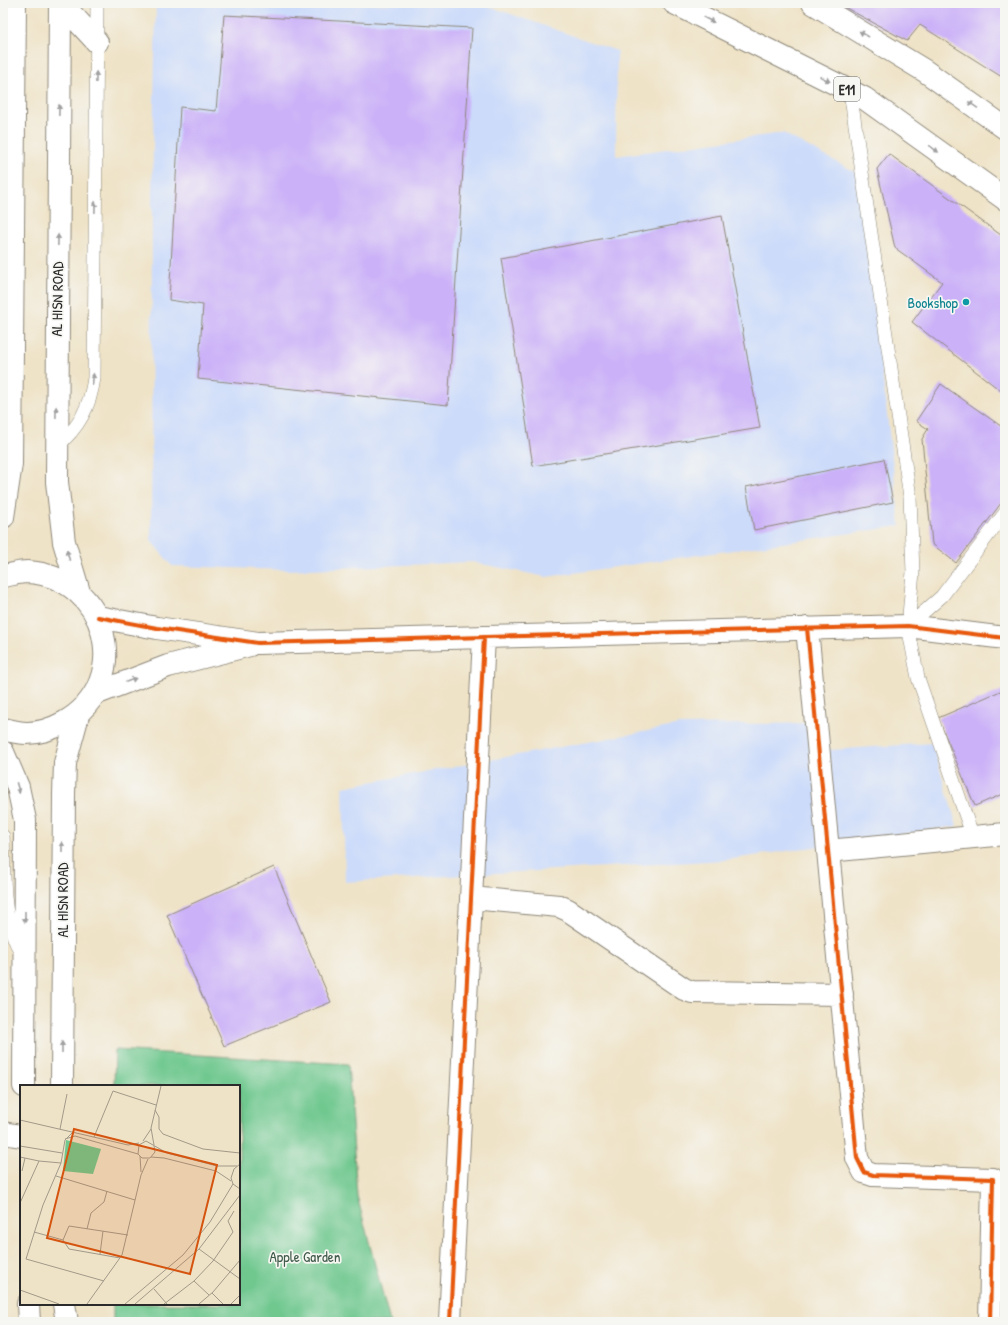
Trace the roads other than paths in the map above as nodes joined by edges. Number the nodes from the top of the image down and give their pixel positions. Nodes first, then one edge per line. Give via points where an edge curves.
1 (15, 3) edge
2 (61, 3) edge
3 (97, 3) edge
4 (674, 3) edge
5 (813, 3) edge
6 (97, 42) junction
7 (850, 91) junction
8 (1005, 128) edge
9 (1005, 200) edge
10 (56, 447) junction
11 (1005, 513) edge
12 (3, 517) edge
13 (3, 576) edge
14 (79, 592) junction
15 (98, 617) junction
16 (908, 626) junction
17 (808, 628) junction
18 (484, 637) junction
19 (1005, 638) edge
20 (258, 643) junction
21 (95, 694) junction
22 (78, 715) junction
23 (3, 729) edge
24 (3, 752) edge
25 (1005, 834) edge
26 (3, 836) edge
27 (973, 837) junction
28 (828, 851) junction
29 (472, 898) junction
30 (25, 960) junction
31 (842, 994) junction
32 (24, 1085) edge
33 (62, 1085) edge
34 (3, 1133) edge
35 (20, 1136) edge
36 (999, 1174) edge
37 (28, 1305) edge
38 (64, 1305) edge
39 (29, 1322) edge
40 (67, 1322) edge
41 (450, 1322) edge
42 (990, 1322) edge

1 - 12 street via 10,464
2 - 6 street
10 -> 2 street, AL HISN ROAD
3 - 6 lane
4 -> 7 street, E11
8 -> 5 street via 925,71
10 -> 6 lane via 68,437 84,414 92,394 94,378
7 -> 9 street, E11 via 864,98
7 - 16 lane via 910,497 913,572
14 -> 10 street, AL HISN ROAD via 64,542
11 - 16 lane via 942,596
13 - 14 street via 26,572 55,577
14 - 15 street
15 - 20 street
15 - 21 street via 106,642 105,669
16 - 17 street
16 - 19 street
16 - 27 lane via 918,678
17 - 18 street
17 - 28 street
18 - 20 street
18 - 29 street
21 -> 20 street via 168,666
21 - 22 street
22 - 23 street via 54,728 27,733
33 -> 22 street, AL HISN ROAD via 65,763
24 -> 30 street via 18,787 25,820
25 - 27 street
26 - 30 lane via 6,912 13,937
27 - 28 street
28 - 31 street
29 - 31 street via 559,906 692,992
29 - 41 street
30 - 32 street
31 - 36 street via 857,1158 864,1172 873,1175
34 - 35 street
36 - 42 street
37 - 39 street
38 - 40 street

